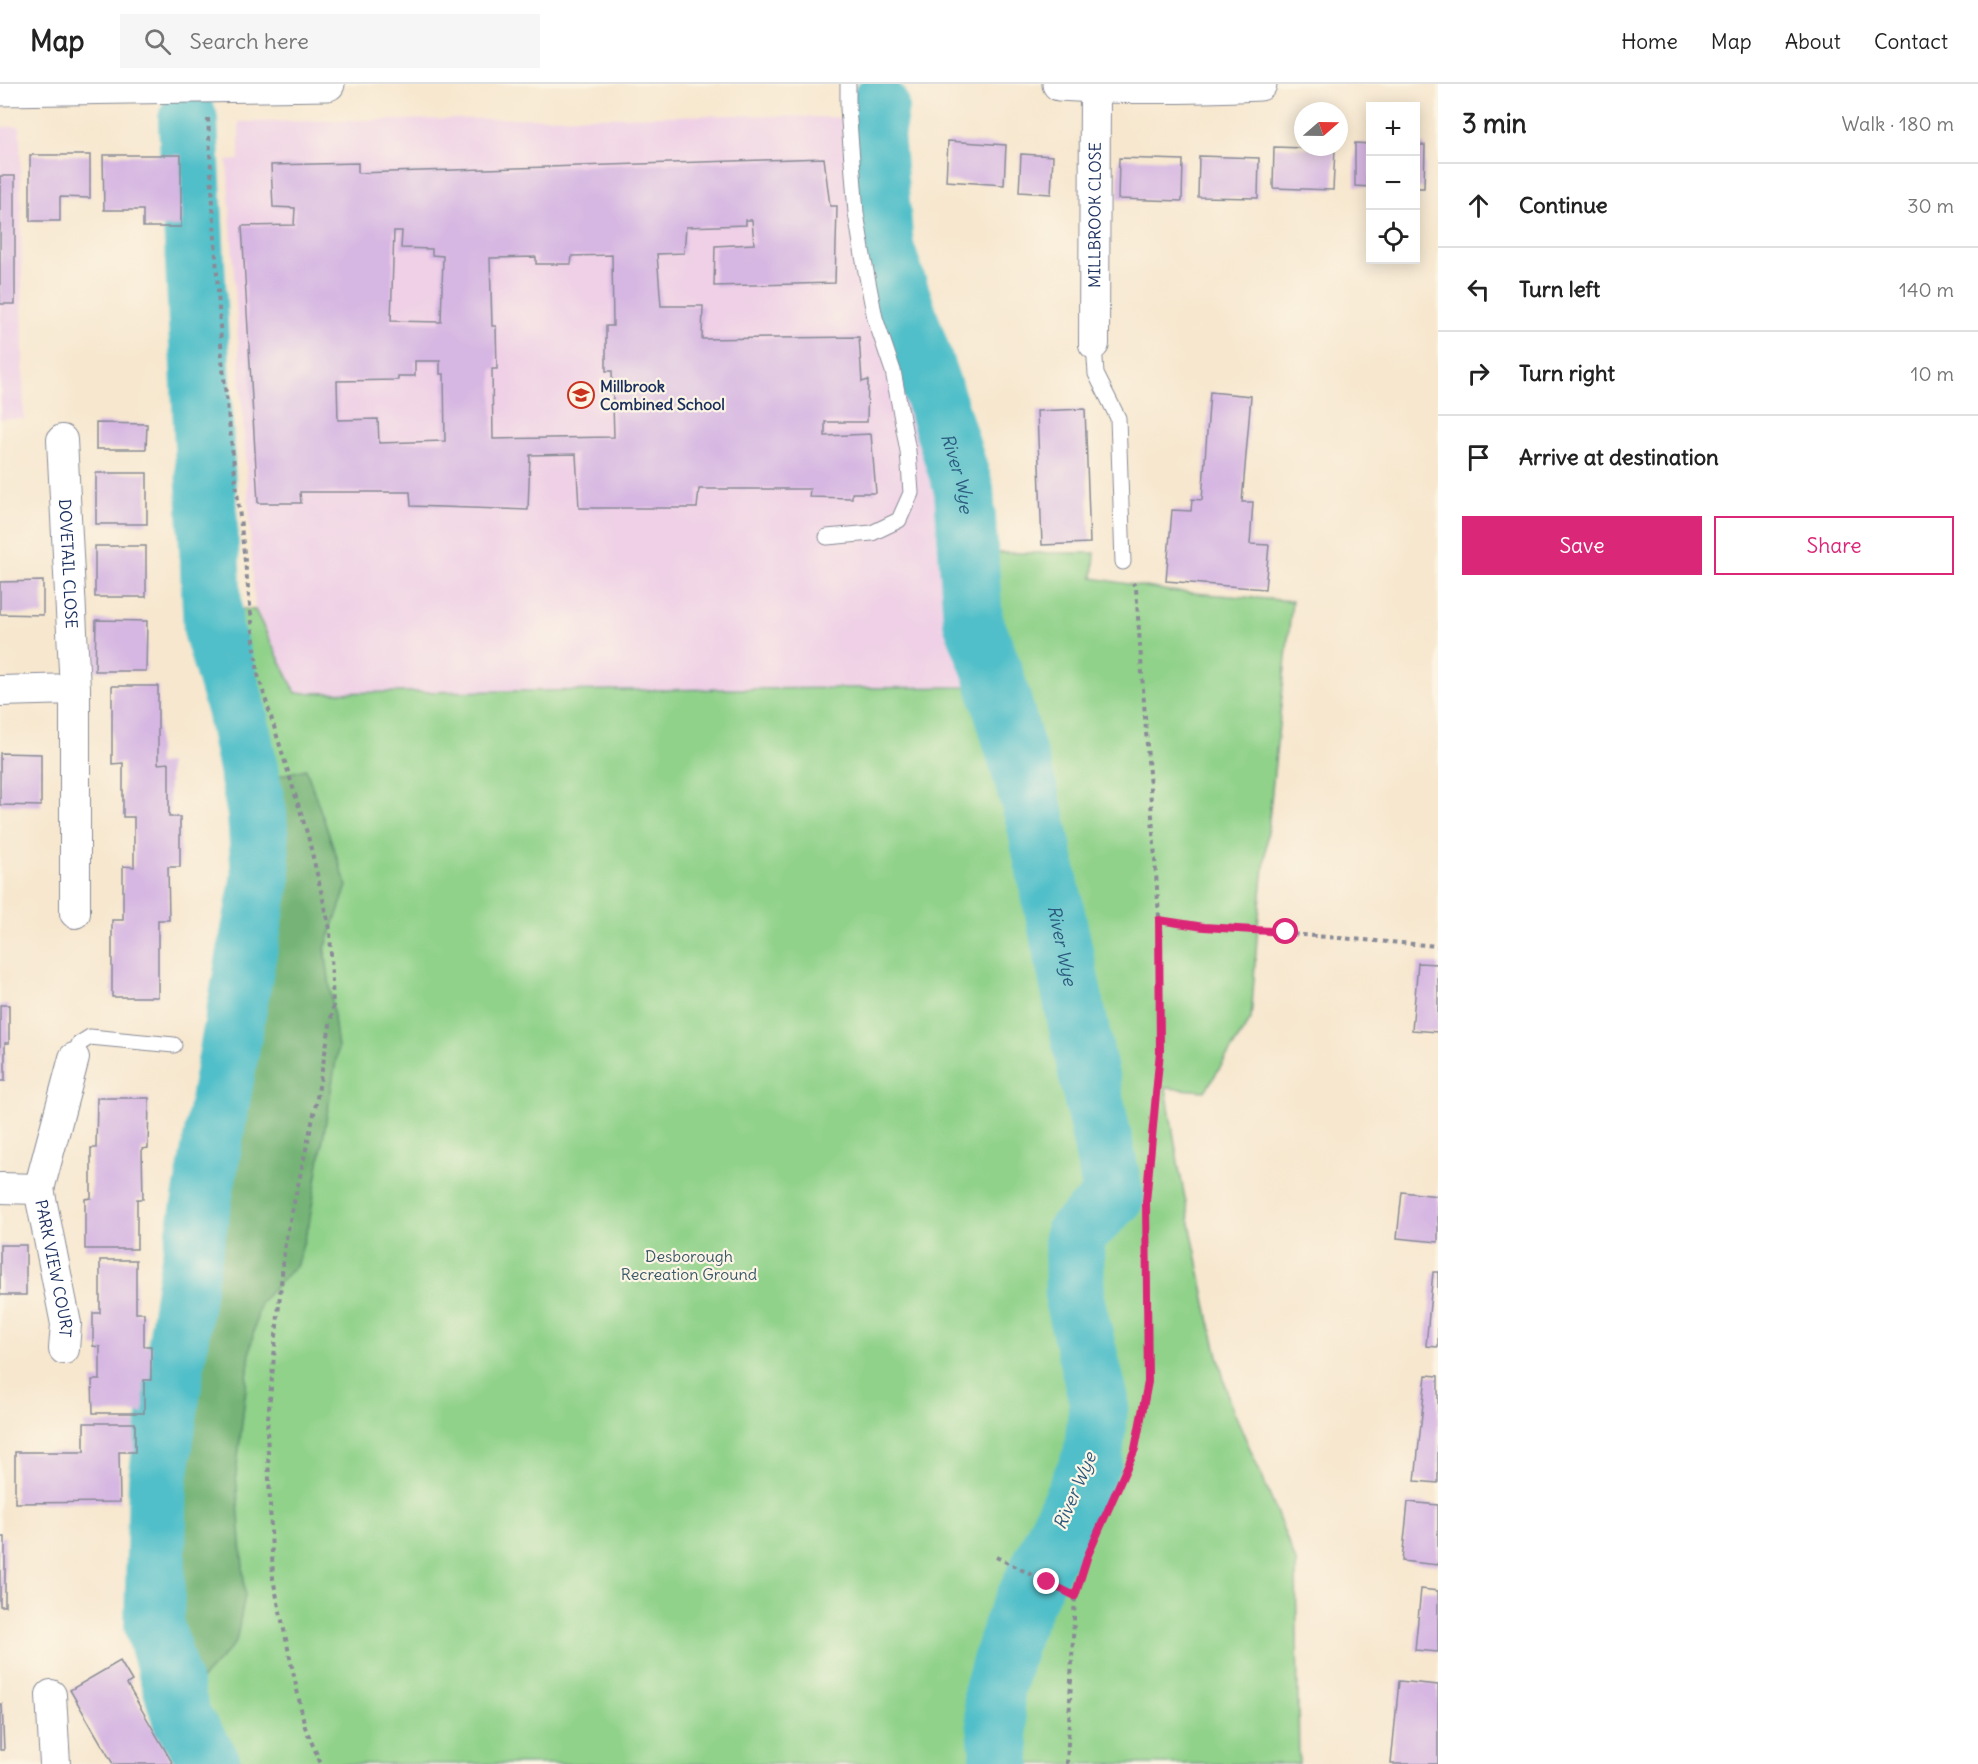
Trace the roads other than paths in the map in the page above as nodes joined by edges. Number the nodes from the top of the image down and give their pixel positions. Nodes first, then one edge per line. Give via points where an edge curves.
1 (328, 84) edge
2 (848, 84) edge
3 (1059, 84) edge
4 (1260, 84) edge
5 (281, 85) edge
6 (47, 86) edge
7 (1095, 86) junction
8 (0, 89) edge
9 (1094, 344) joint
10 (62, 440) dead end
11 (826, 537) dead end
12 (1123, 562) road end
13 (75, 689) junction
14 (0, 691) edge
15 (75, 913) dead end
16 (174, 1045) dead end
17 (74, 1058) joint
18 (0, 1188) edge
19 (39, 1189) junction
20 (64, 1349) dead end
21 (51, 1695) dead end
22 (56, 1764) edge

1 - 5 street
2 - 11 lane via 856,213 875,318 892,371 908,451 911,493 899,520 872,533
3 - 7 street
4 - 7 street
5 - 6 street
6 - 8 street
7 - 9 street, MILLBROOK CLOSE
9 - 12 lane via 1096,374 1118,418
10 - 13 street, DOVETAIL CLOSE
13 - 14 street
13 - 15 street, DOVETAIL CLOSE
16 - 17 lane via 90,1036 79,1044
17 - 19 street, PARK VIEW COURT
18 - 19 street, PARK VIEW COURT
19 - 20 street, PARK VIEW COURT via 66,1324
21 - 22 street

